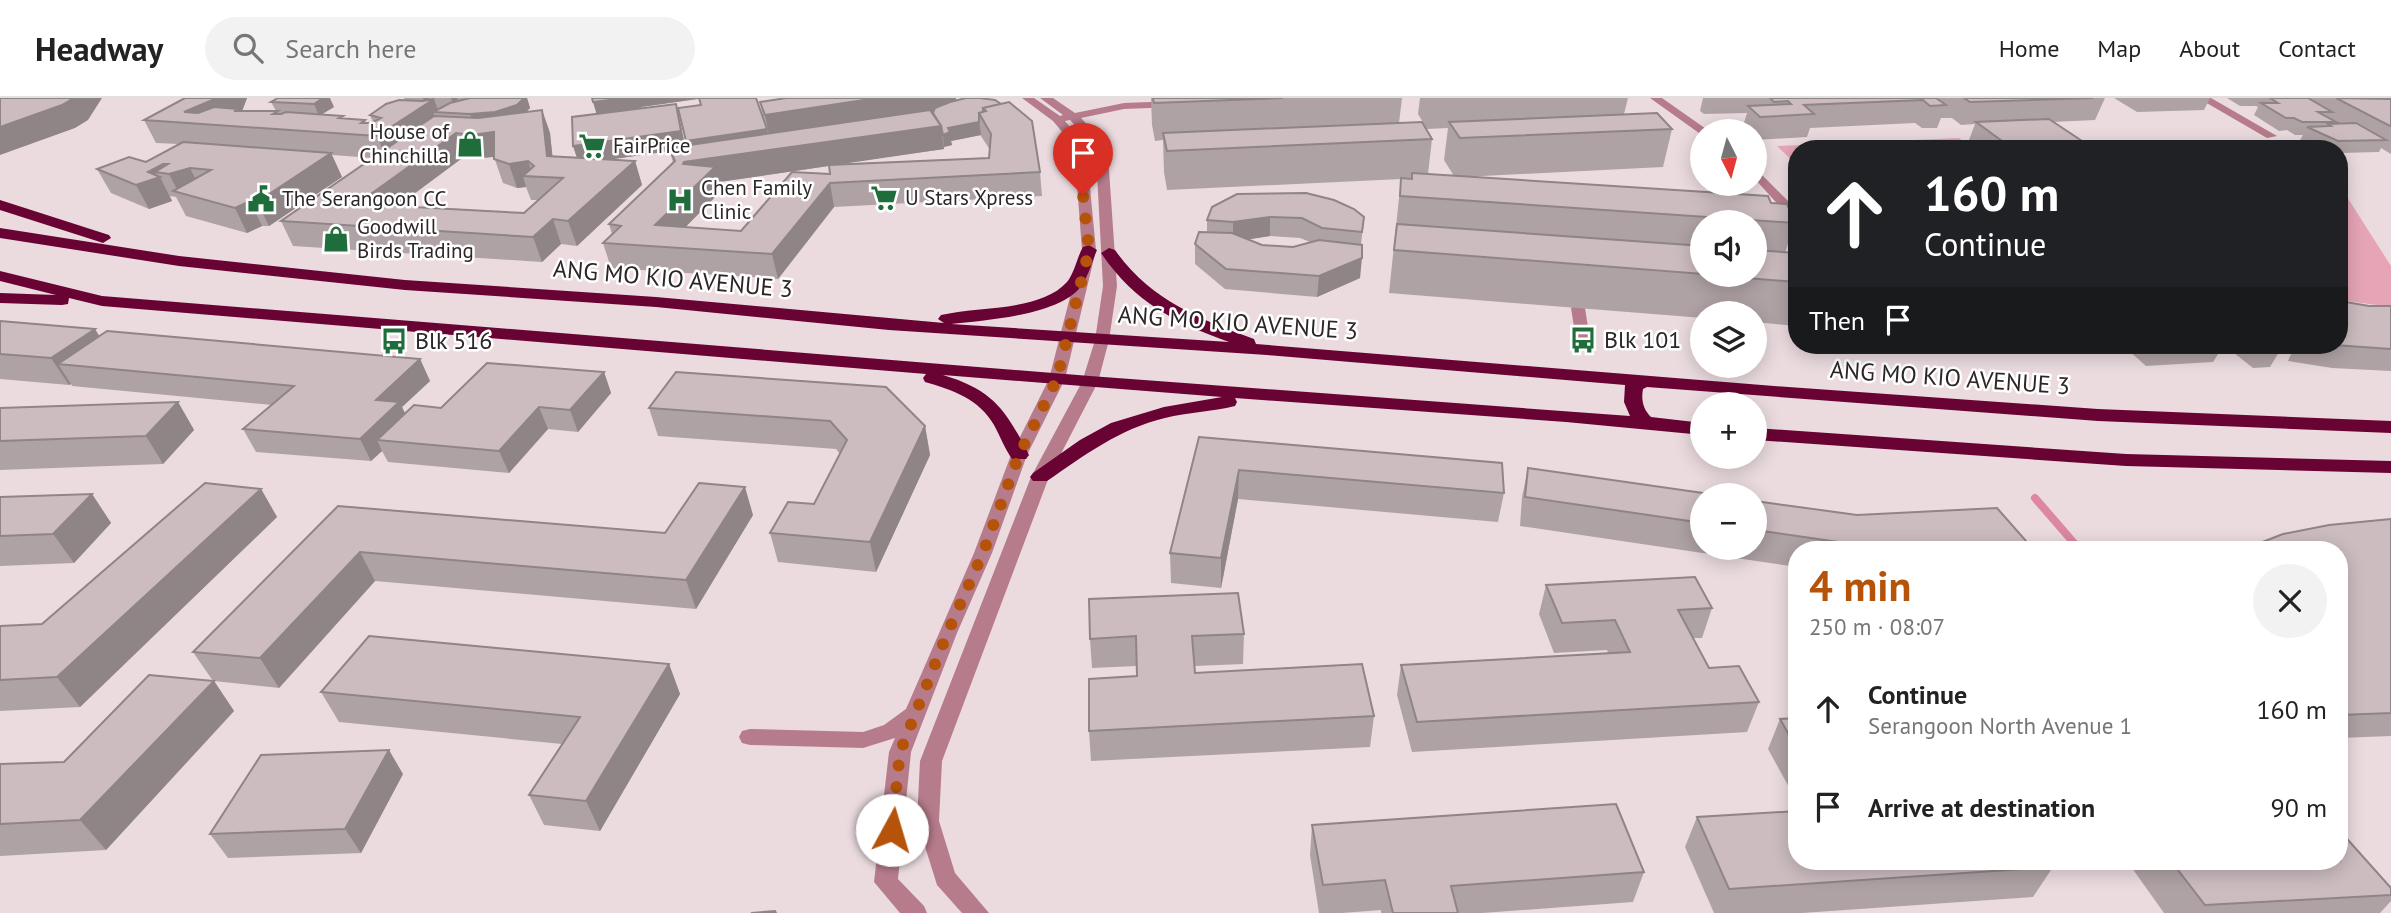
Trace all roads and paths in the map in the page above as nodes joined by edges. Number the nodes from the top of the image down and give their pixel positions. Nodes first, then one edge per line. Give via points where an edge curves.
1 (1027, 98) edge
2 (1045, 98) edge
3 (1655, 98) edge
4 (2203, 98) edge
5 (1190, 103) edge
6 (1073, 116) junction
7 (1057, 119) junction
8 (1690, 122) edge
9 (2271, 136) dead end
10 (1768, 186) edge
11 (0, 205) edge
12 (1788, 207) edge
13 (0, 233) edge
14 (1089, 250) junction
15 (1109, 253) junction
16 (178, 261) junction
17 (0, 276) edge
18 (0, 299) edge
19 (102, 301) junction
20 (1578, 308) dead end
21 (889, 325) junction
22 (1069, 338) junction
23 (1102, 340) junction
24 (1583, 340) dead end
25 (1267, 350) junction
26 (872, 362) junction
27 (1057, 379) junction
28 (1647, 381) junction
29 (1090, 382) junction
30 (1279, 396) junction
31 (1648, 424) junction
32 (2391, 427) edge
33 (1690, 428) edge
34 (1767, 435) edge
35 (1019, 455) junction
36 (2391, 467) edge
37 (1040, 477) junction
38 (915, 714) junction
39 (750, 737) dead end
40 (915, 913) edge
41 (977, 913) edge

1 - 7 street
2 - 6 street
3 - 8 street
4 - 9 street
5 - 6 street via 1124,106
6 - 7 street
6 - 15 street via 1093,135 1102,155
7 - 14 street via 1082,153
10 - 12 street
11 - 16 highway
13 - 16 highway, ANG MO KIO AVENUE 3
14 - 21 highway via 1073,286 1048,300 1001,313
14 - 22 street
15 - 23 street via 1110,286
15 - 25 highway via 1133,286 1150,299 1175,314
16 - 21 highway, ANG MO KIO AVENUE 3 via 405,285 656,302
17 - 19 highway
18 - 19 highway
19 - 26 highway
20 - 24 street
21 - 22 highway, ANG MO KIO AVENUE 3
22 - 23 highway, ANG MO KIO AVENUE 3
22 - 27 street
23 - 25 highway, ANG MO KIO AVENUE 3
23 - 29 street
25 - 28 highway, ANG MO KIO AVENUE 3
26 - 27 highway
26 - 35 highway via 967,387 995,411
27 - 29 highway
27 - 35 street
28 - 31 highway via 1634,386 1632,392 1638,416
28 - 32 highway, ANG MO KIO AVENUE 3 via 2098,415
29 - 30 highway
29 - 37 street
30 - 31 highway
30 - 37 highway via 1139,418 1102,435
31 - 33 highway
34 - 36 highway via 2126,460
35 - 38 street
37 - 41 street via 931,761 928,821 945,878
38 - 39 street via 891,731 863,740
38 - 40 street via 900,752 886,882

